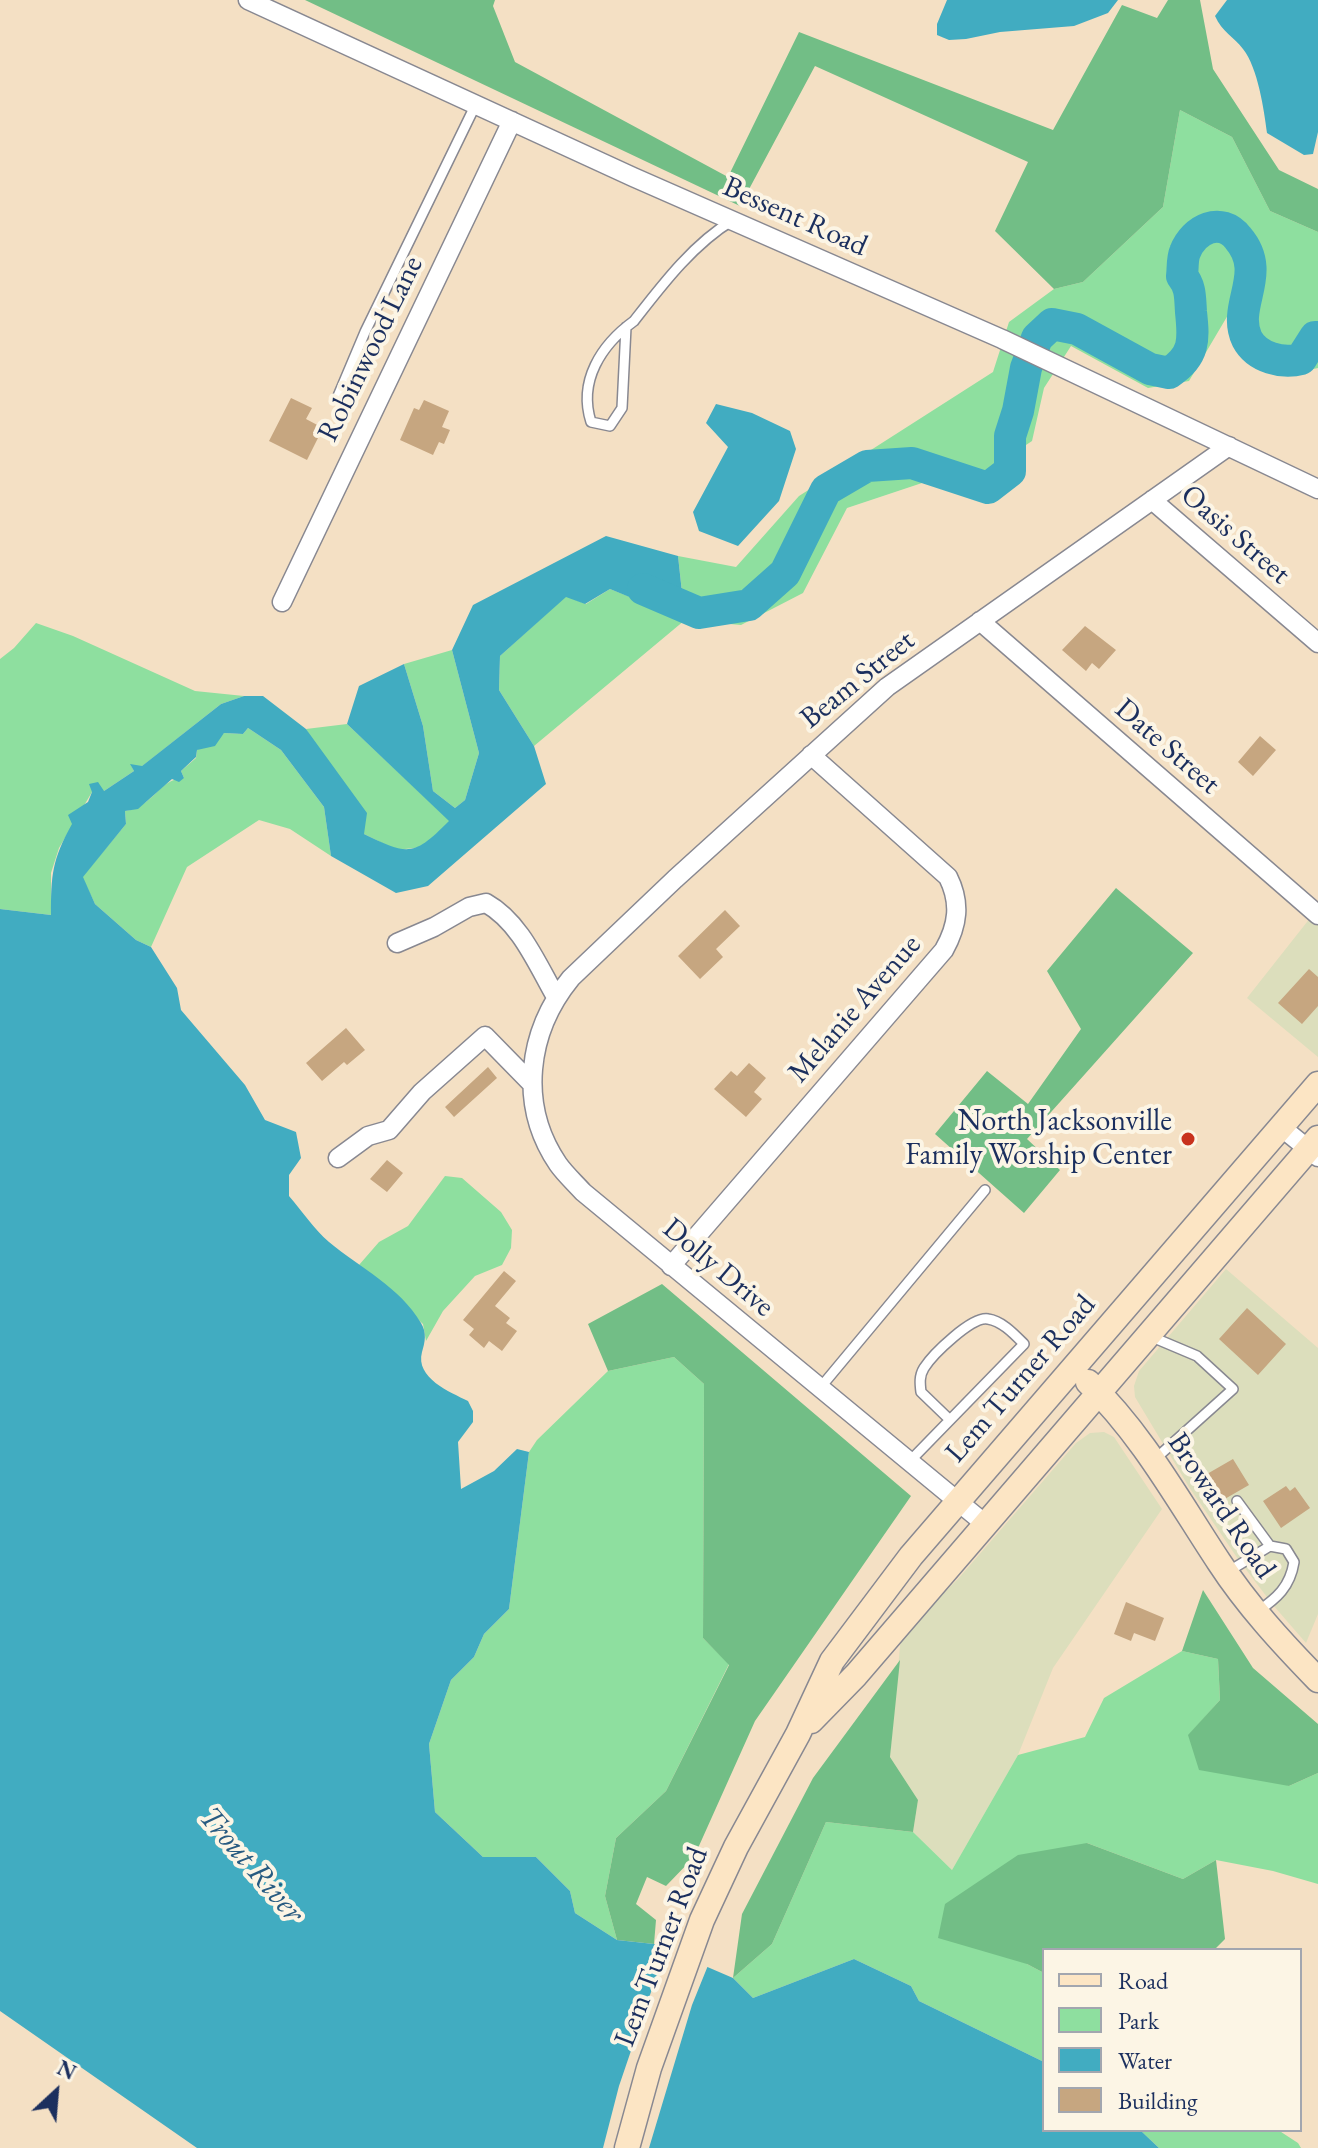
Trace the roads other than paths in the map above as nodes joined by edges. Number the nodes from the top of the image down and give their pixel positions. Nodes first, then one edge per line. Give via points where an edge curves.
1 (248, 0) edge
2 (476, 104) junction
3 (512, 121) junction
4 (733, 220) junction
5 (626, 327) junction
6 (338, 396) dead end
7 (1229, 446) junction
8 (1318, 489) edge
9 (1152, 500) junction
10 (282, 602) dead end
11 (980, 621) junction
12 (1318, 643) edge
13 (811, 755) junction
14 (1318, 915) edge
15 (397, 943) dead end
16 (556, 997) junction
17 (531, 1083) junction
18 (1318, 1084) edge
19 (1281, 1127) junction
20 (1315, 1148) edge
21 (338, 1158) dead end
22 (985, 1190) dead end
23 (671, 1266) junction
24 (1148, 1335) junction
25 (1073, 1367) junction
26 (820, 1388) junction
27 (1099, 1392) junction
28 (950, 1420) junction
29 (1154, 1460) junction
30 (909, 1462) junction
31 (957, 1501) junction
32 (1237, 1501) dead end
33 (984, 1523) junction
34 (1270, 1546) junction
35 (1226, 1573) junction
36 (1256, 1613) junction
37 (1318, 1680) edge
38 (798, 1734) junction
39 (627, 2148) edge

1 - 2 street, Bessent Road
2 - 3 street, Bessent Road
2 - 6 lane
3 - 4 street, Bessent Road
3 - 10 street, Robinwood Lane
4 - 5 lane via 706,240
4 - 7 street, Bessent Road
5 - 5 lane via 614,336 587,383 586,406 591,422 600,425 610,426 622,408
7 - 8 street, Bessent Road
7 - 9 street, Beam Street
9 - 11 street, Beam Street
9 - 12 street, Oasis Street
11 - 13 street, Beam Street via 887,687
11 - 14 street, Date Street
13 - 16 street, Beam Street
13 - 23 street, Melanie Avenue via 948,877 956,895 953,934
15 - 16 street via 486,903 501,912 522,938
16 - 17 street, Dolly Drive via 536,1042
17 - 21 street via 485,1036 422,1092 389,1130 368,1136
17 - 23 street, Dolly Drive via 541,1132 558,1164 583,1192
18 - 19 main road, Lem Turner Road
19 - 20 street
19 - 25 main road, Lem Turner Road
20 - 24 main road, Lem Turner Road
22 - 26 lane
23 - 26 street, Dolly Drive
24 - 27 main road, Lem Turner Road
24 - 29 lane via 1197,1356 1233,1389
25 - 27 main road, Broward Road
25 - 31 main road, Lem Turner Road
26 - 30 street, Dolly Drive
27 - 29 main road, Broward Road
27 - 33 main road, Lem Turner Road
28 - 28 lane via 1024,1344 989,1319 976,1320 923,1368 921,1392
28 - 30 lane
29 - 35 main road, Broward Road
30 - 31 street, Dolly Drive
31 - 33 street, Dolly Drive
31 - 38 main road, Lem Turner Road via 832,1661
32 - 34 lane
33 - 38 main road, Lem Turner Road via 856,1675
34 - 35 lane
34 - 36 lane via 1286,1549 1294,1562 1292,1572 1278,1597
35 - 36 main road, Broward Road
36 - 37 main road, Broward Road
38 - 39 main road, Lem Turner Road via 702,1920 649,2068

